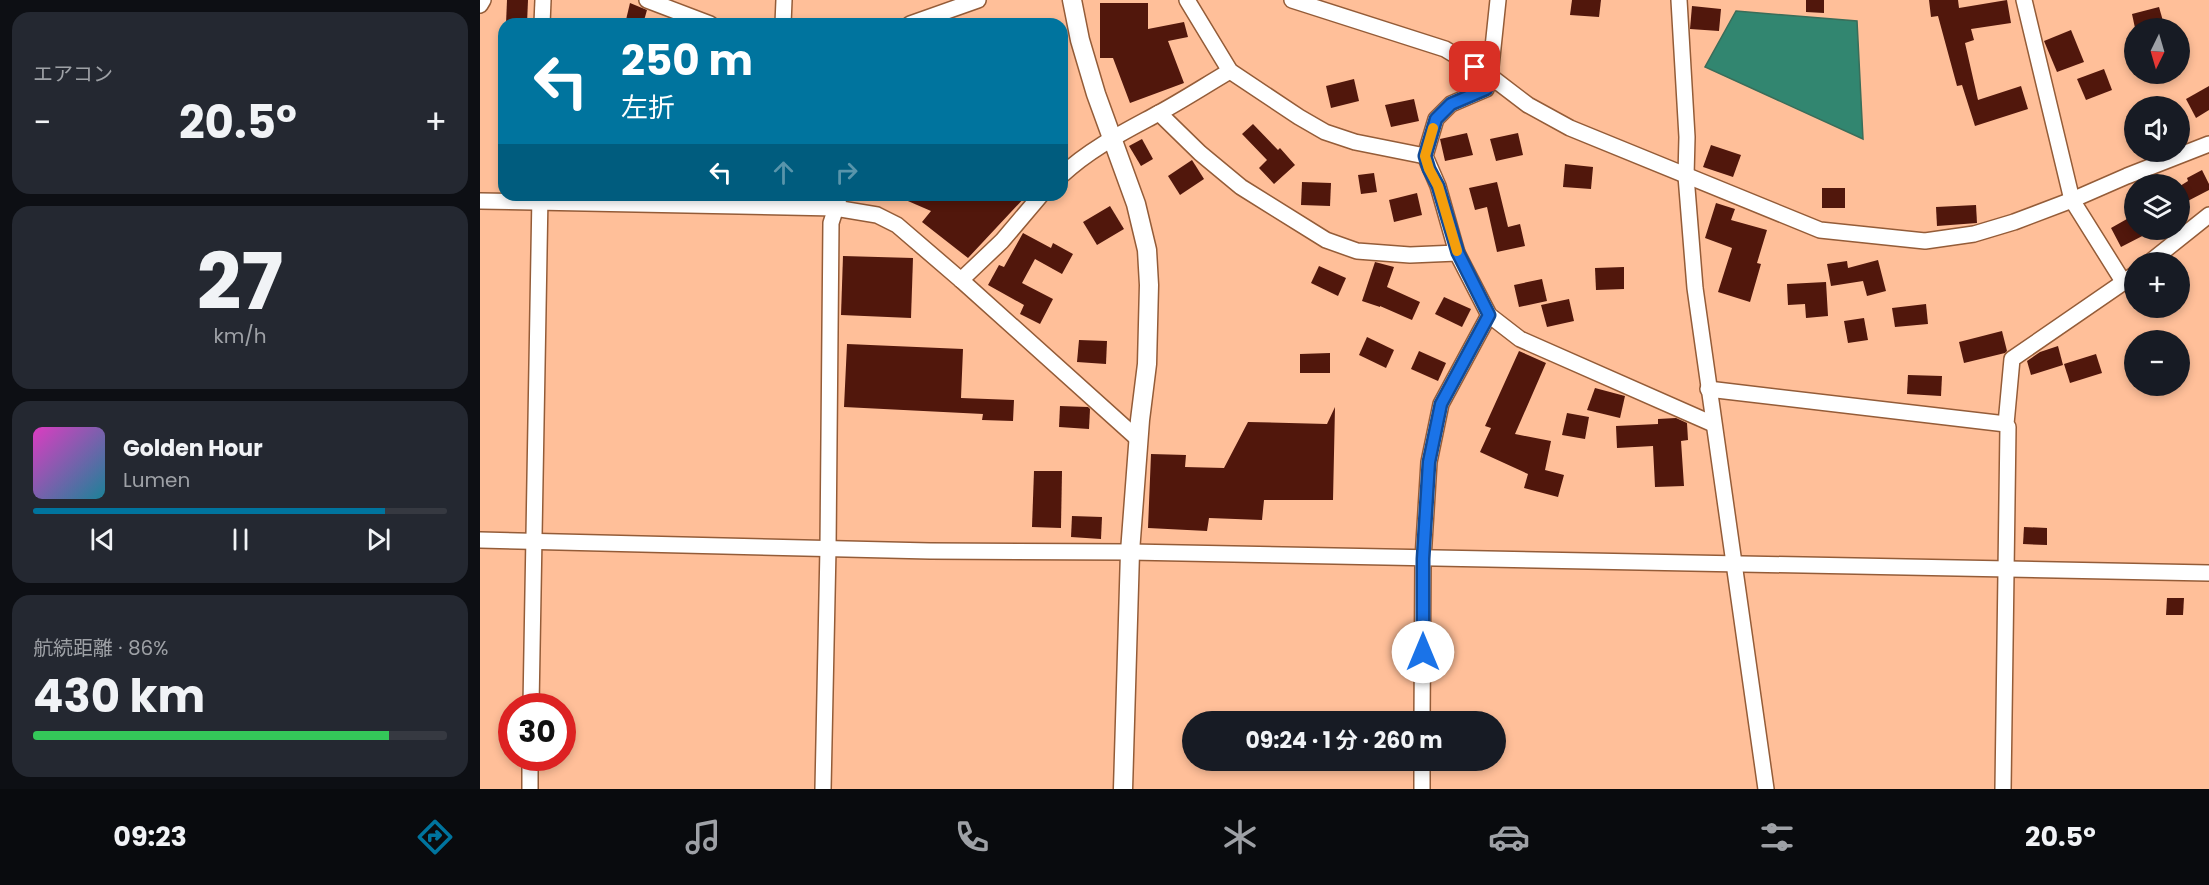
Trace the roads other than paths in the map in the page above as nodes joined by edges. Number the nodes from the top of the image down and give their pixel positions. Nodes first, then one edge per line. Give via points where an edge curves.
1 (483, 0) edge
2 (543, 0) edge
3 (647, 0) edge
4 (784, 0) edge
5 (978, 0) edge
6 (1072, 0) edge
7 (1187, 0) edge
8 (1292, 0) edge
9 (1498, 0) edge
10 (1679, 0) edge
11 (2024, 0) edge
12 (480, 5) edge
13 (542, 18) edge
14 (694, 18) edge
15 (783, 18) edge
16 (927, 18) edge
17 (1230, 71) junction
18 (1490, 76) junction
19 (1159, 113) junction
20 (1112, 137) junction
21 (2209, 144) edge
22 (1425, 156) junction
23 (1068, 169) edge
24 (1686, 176) junction
25 (498, 200) edge
26 (2072, 200) junction
27 (480, 201) edge
28 (540, 201) edge
29 (763, 201) edge
30 (1036, 201) edge
31 (837, 202) edge
32 (2209, 215) edge
33 (2163, 252) edge
34 (1458, 253) junction
35 (2124, 272) edge
36 (961, 280) junction
37 (2124, 282) edge
38 (1489, 315) junction
39 (1708, 389) junction
40 (1713, 424) junction
41 (2006, 424) junction
42 (1139, 440) junction
43 (480, 540) edge
44 (532, 541) junction
45 (828, 548) junction
46 (1130, 552) junction
47 (1423, 559) junction
48 (1734, 565) junction
49 (2007, 570) junction
50 (2209, 573) edge
51 (531, 693) edge
52 (1422, 711) edge
53 (530, 771) edge
54 (1422, 771) edge
55 (530, 789) edge
56 (823, 789) edge
57 (1123, 789) edge
58 (1422, 789) edge
59 (1766, 789) edge
60 (2003, 789) edge

1 - 12 street
2 - 13 street
3 - 14 street
4 - 15 street
5 - 16 street
6 - 20 street via 1080,40
7 - 17 street
8 - 18 street via 1445,49
9 - 18 street
10 - 24 street
11 - 26 street
17 - 19 street
17 - 22 street via 1325,132
18 - 22 street via 1486,89 1451,104 1436,119
18 - 24 street via 1528,105 1570,128
19 - 20 street
19 - 34 street via 1241,187 1326,240 1357,252
20 - 23 street
20 - 42 street via 1136,204 1147,250 1147,364
21 - 26 street
22 - 34 street
24 - 26 street via 1820,230 1924,241 1974,234
24 - 39 street
25 - 27 street
26 - 35 street
28 - 44 street
29 - 31 street
30 - 36 street
31 - 36 street via 897,225
31 - 45 street via 831,223
32 - 33 street
34 - 38 street
36 - 42 street
37 - 41 street via 2012,359
38 - 40 street via 1520,339
38 - 47 street via 1441,404 1429,462
39 - 40 street
39 - 41 street
40 - 48 street
41 - 49 street
42 - 46 street
43 - 44 street
44 - 45 street
44 - 51 street
45 - 46 street
45 - 56 street
46 - 47 street
46 - 57 street
47 - 48 street
47 - 52 street
48 - 49 street
48 - 59 street
49 - 50 street
49 - 60 street
53 - 55 street
54 - 58 street

